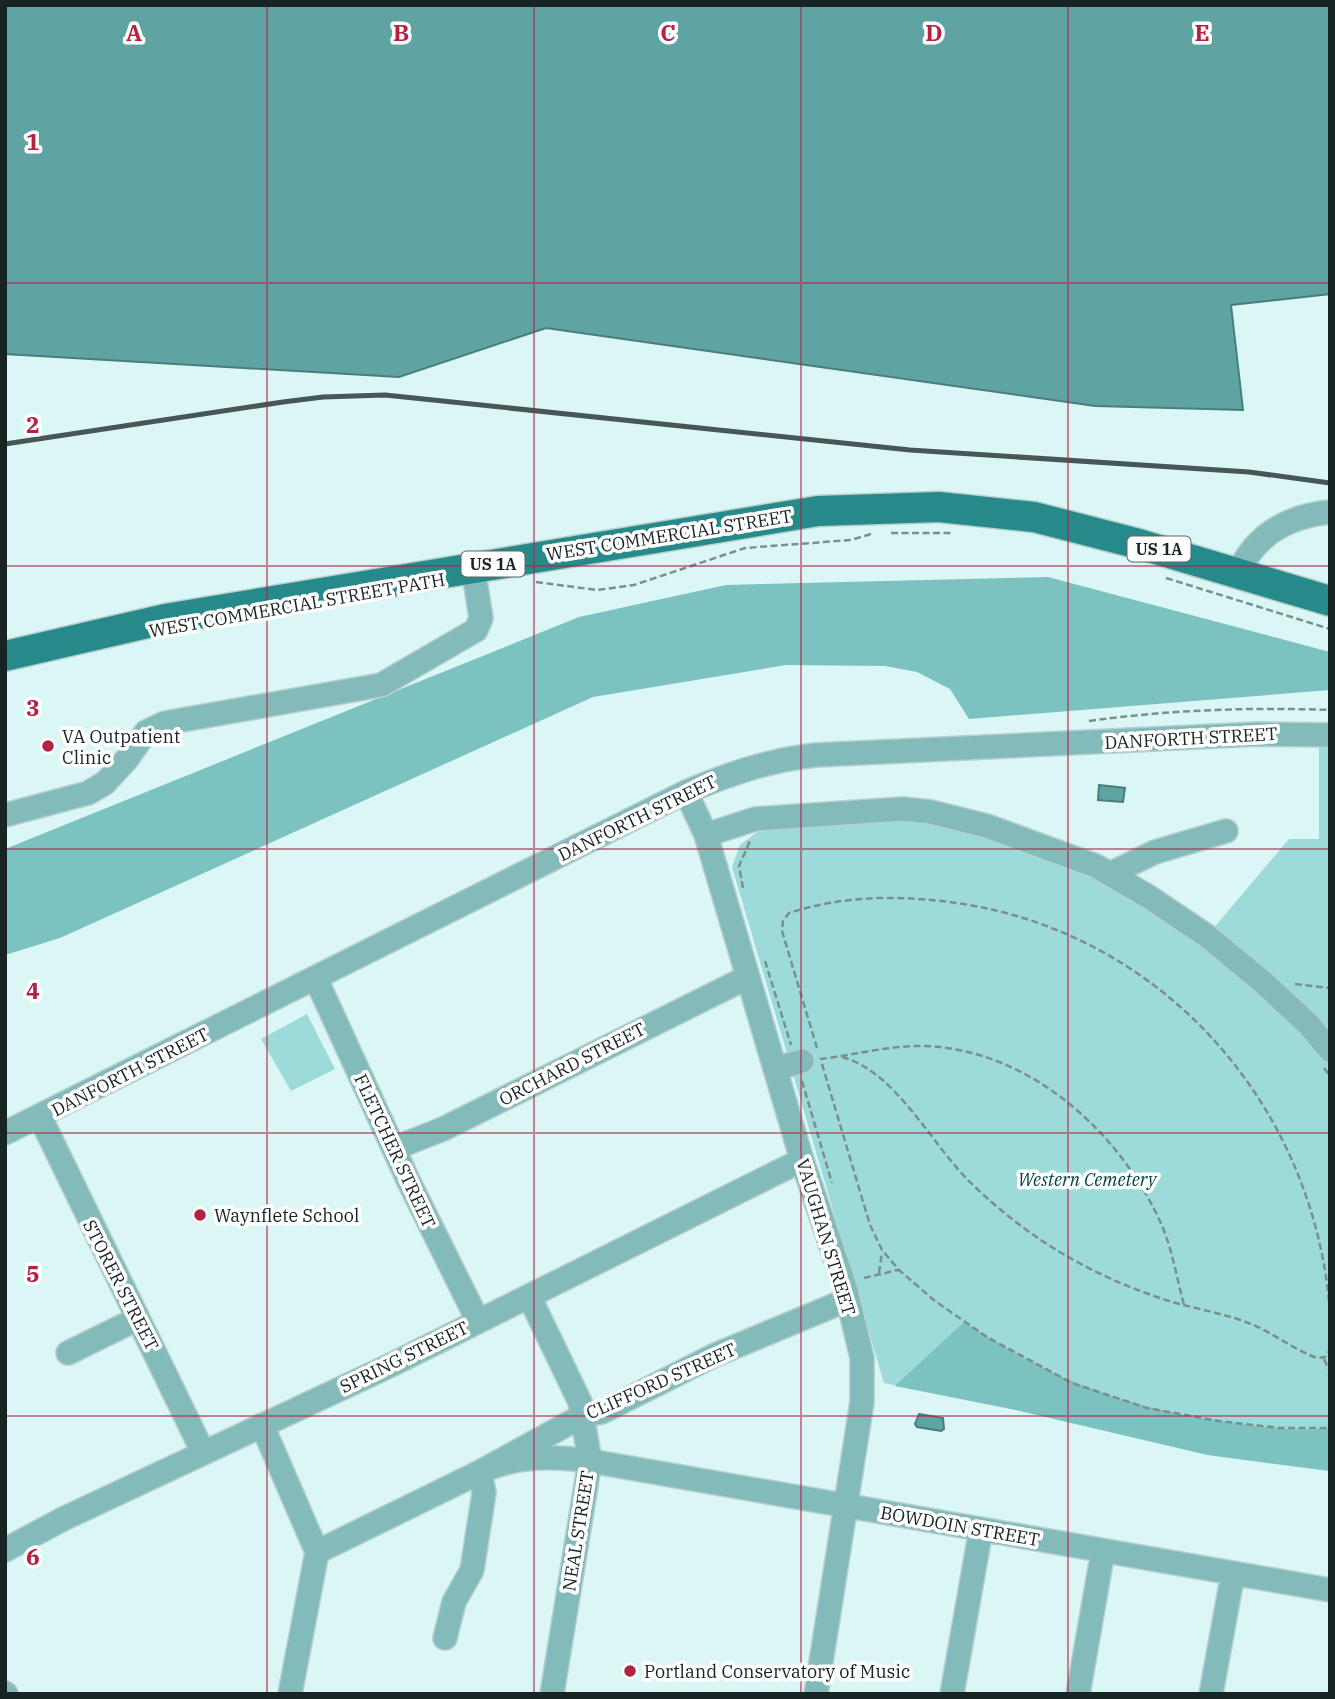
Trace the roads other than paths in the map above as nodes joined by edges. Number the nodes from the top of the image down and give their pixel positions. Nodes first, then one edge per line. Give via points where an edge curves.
1 (1330, 512) edge
2 (472, 567) junction
3 (1238, 573) junction
4 (1330, 601) edge
5 (5, 656) edge
6 (1330, 735) edge
7 (687, 792) junction
8 (5, 815) edge
9 (1226, 831) dead end
10 (706, 835) junction
11 (1112, 873) junction
12 (748, 977) junction
13 (316, 979) junction
14 (1326, 1058) edge
15 (40, 1117) junction
16 (5, 1133) edge
17 (395, 1148) junction
18 (802, 1160) junction
19 (846, 1293) junction
20 (529, 1296) junction
21 (136, 1320) junction
22 (478, 1321) junction
23 (68, 1353) dead end
24 (584, 1415) junction
25 (262, 1425) junction
26 (203, 1452) junction
27 (590, 1461) junction
28 (480, 1472) junction
29 (847, 1506) junction
30 (981, 1530) junction
31 (5, 1550) edge
32 (1103, 1551) junction
33 (317, 1552) junction
34 (1233, 1573) junction
35 (1330, 1590) edge
36 (445, 1638) dead end
37 (290, 1694) edge
38 (552, 1694) edge
39 (816, 1694) edge
40 (951, 1694) edge
41 (1078, 1694) edge
42 (1211, 1694) edge

1 - 3 street via 1285,523 1248,551
2 - 3 main road, WEST COMMERCIAL STREET / US 1A via 818,511 939,507 1034,517 1085,528
2 - 5 main road, WEST COMMERCIAL STREET / US 1A via 165,619
2 - 8 street via 481,618 476,630 381,685 165,723 146,732 127,759 96,788
3 - 4 main road, WEST COMMERCIAL STREET / US 1A
6 - 7 street, DANFORTH STREET via 816,755 767,762
7 - 10 street, VAUGHAN STREET
7 - 13 street, DANFORTH STREET
9 - 11 street via 1155,852
10 - 11 street via 755,819 859,811 932,812 987,826
10 - 12 street, VAUGHAN STREET
11 - 14 street via 1207,936 1265,984 1309,1025
12 - 17 street, ORCHARD STREET via 443,1129
12 - 18 street, VAUGHAN STREET via 799,1063
13 - 15 street, DANFORTH STREET
13 - 17 street, FLETCHER STREET
15 - 16 street, DANFORTH STREET
15 - 21 street, STORER STREET
17 - 22 street, FLETCHER STREET
18 - 19 street, VAUGHAN STREET
18 - 20 street, SPRING STREET
19 - 24 street, CLIFFORD STREET via 602,1412
19 - 29 street, VAUGHAN STREET via 862,1358 862,1402
20 - 22 street, SPRING STREET
20 - 24 street, NEAL STREET
21 - 23 street
21 - 26 street, STORER STREET
22 - 25 street, SPRING STREET
24 - 27 street, NEAL STREET
24 - 28 street, CLIFFORD STREET
25 - 26 street, SPRING STREET
25 - 33 street
26 - 31 street, SPRING STREET
27 - 28 street, CLIFFORD STREET via 529,1456
27 - 29 street, BOWDOIN STREET
27 - 38 street, NEAL STREET
28 - 33 street, CLIFFORD STREET
28 - 36 street via 484,1493 472,1570 454,1602
29 - 30 street, BOWDOIN STREET
29 - 39 street, VAUGHAN STREET
30 - 32 street, BOWDOIN STREET
30 - 40 street
32 - 34 street, BOWDOIN STREET
32 - 41 street
33 - 37 street
34 - 35 street, BOWDOIN STREET
34 - 42 street

